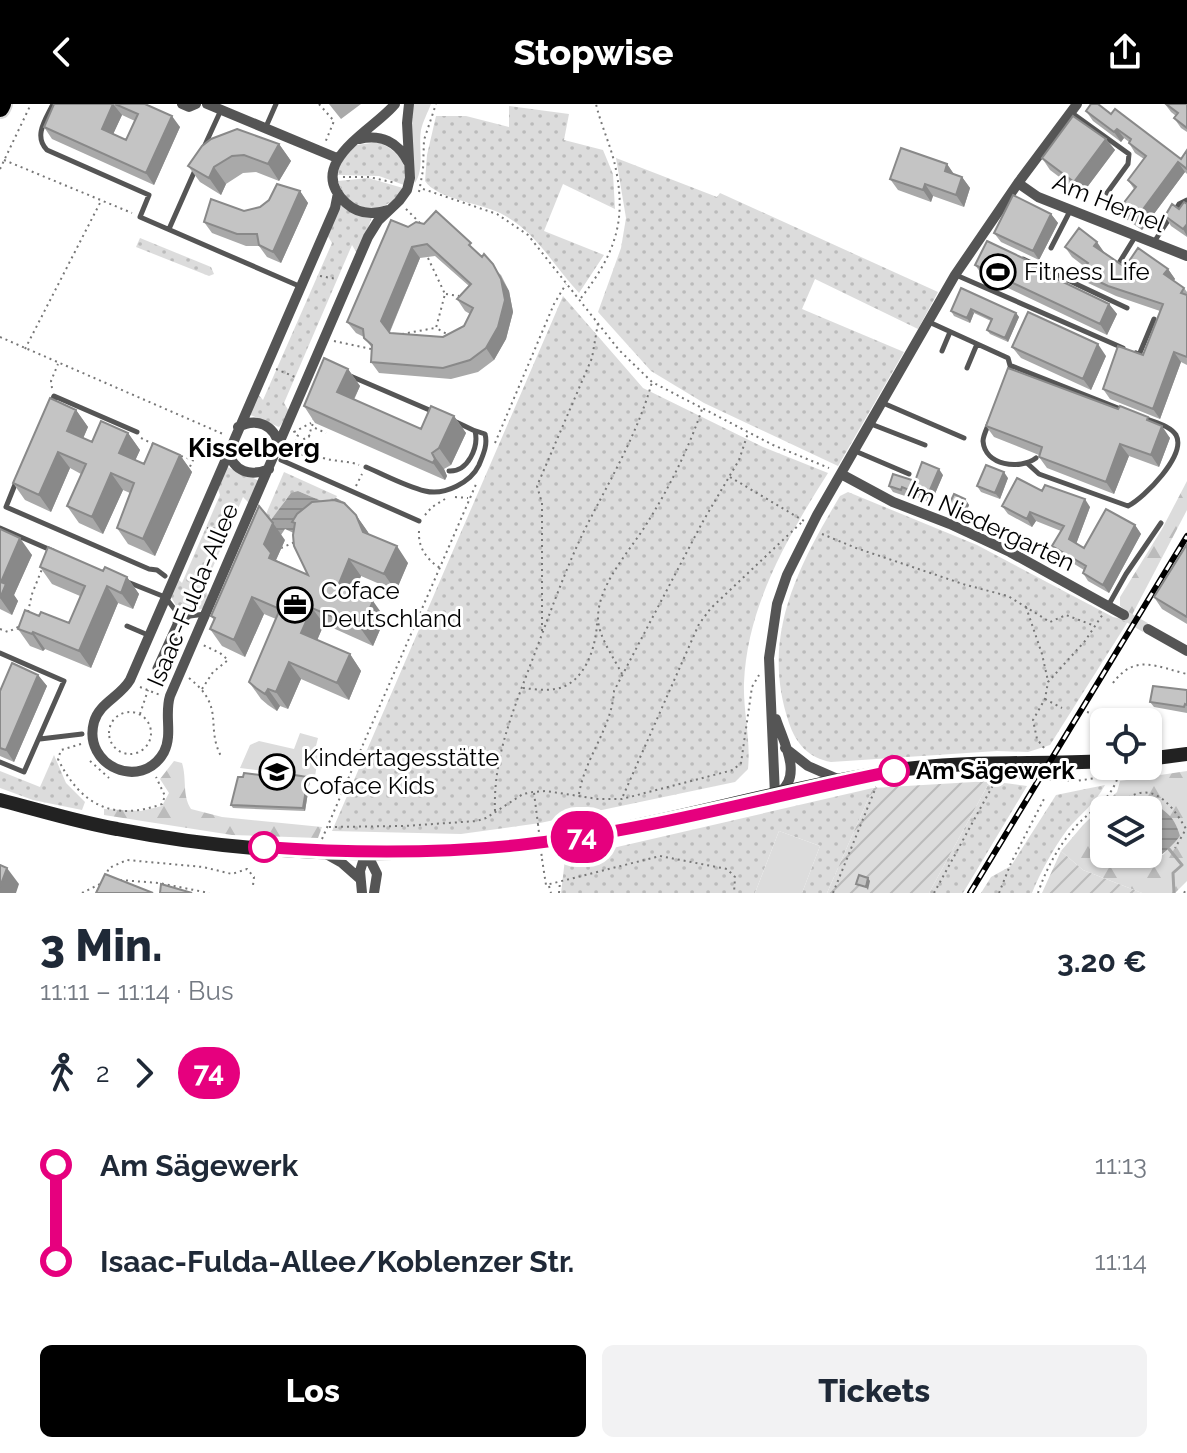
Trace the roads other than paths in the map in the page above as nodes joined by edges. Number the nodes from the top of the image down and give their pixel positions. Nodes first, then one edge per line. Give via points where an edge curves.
1 (53, 104) edge
2 (182, 104) edge
3 (196, 104) edge
4 (207, 104) edge
5 (276, 104) edge
6 (395, 104) edge
7 (409, 104) edge
8 (1074, 108) edge
9 (221, 110) junction
10 (264, 129) junction
11 (354, 141) junction
12 (337, 158) junction
13 (408, 162) junction
14 (1018, 183) junction
15 (338, 193) junction
16 (1107, 193) dead end
17 (1187, 200) edge
18 (388, 210) junction
19 (1070, 210) junction
20 (169, 229) junction
21 (1135, 236) junction
22 (1154, 243) junction
23 (1051, 248) dead end
24 (1017, 256) edge
25 (1187, 256) edge
26 (1119, 263) edge
27 (955, 275) junction
28 (300, 287) junction
29 (1127, 308) dead end
30 (1154, 319) edge
31 (929, 322) junction
32 (950, 332) junction
33 (977, 344) junction
34 (942, 351) dead end
35 (1012, 366) junction
36 (967, 368) dead end
37 (335, 369) edge
38 (1006, 381) edge
39 (882, 402) junction
40 (48, 410) edge
41 (994, 410) edge
42 (1126, 411) edge
43 (439, 414) edge
44 (1140, 417) edge
45 (451, 420) edge
46 (870, 423) junction
47 (238, 428) junction
48 (475, 431) junction
49 (139, 435) road end
50 (964, 438) dead end
51 (279, 445) junction
52 (925, 445) dead end
53 (228, 451) junction
54 (854, 451) junction
55 (1036, 458) edge
56 (281, 460) dead end
57 (1028, 464) junction
58 (366, 467) road end
59 (269, 469) junction
60 (449, 471) dead end
61 (841, 474) junction
62 (909, 474) dead end
63 (18, 479) edge
64 (419, 521) road end
65 (1161, 523) dead end
66 (0, 528) edge
67 (66, 556) edge
68 (169, 578) junction
69 (124, 580) edge
70 (165, 597) junction
71 (1108, 606) junction
72 (207, 614) junction
73 (1124, 615) tunnel mouth
74 (127, 626) dead end
75 (1148, 629) tunnel mouth
76 (149, 635) junction
77 (1187, 651) edge
78 (0, 653) edge
79 (773, 709) junction
80 (82, 734) dead end
81 (39, 740) junction
82 (785, 748) junction
83 (1187, 754) edge
84 (1162, 757) edge
85 (1090, 761) edge
86 (0, 762) edge
87 (842, 781) junction
88 (775, 795) junction
89 (0, 800) edge
90 (320, 846) junction
91 (366, 852) junction
92 (398, 852) junction
93 (377, 874) junction
94 (359, 878) junction
95 (362, 893) edge
96 (374, 893) edge

1 - 20 lane via 39,135 42,146 149,195 140,217
2 - 3 street
4 - 9 street
5 - 10 lane
6 - 11 street
7 - 13 street
8 - 14 street
8 - 16 lane via 1129,154 1128,164
9 - 10 street
9 - 20 lane
10 - 12 street
11 - 12 street
11 - 13 street via 383,139 397,146
12 - 15 street, Isaac-Fulda-Allee
13 - 18 street, Isaac-Fulda-Allee via 402,199
14 - 19 street, Am Hemel
14 - 27 street
15 - 18 street via 358,211
15 - 28 street, Isaac-Fulda-Allee
17 - 22 lane
18 - 51 street, Isaac-Fulda-Allee via 371,231
19 - 21 street, Am Hemel
19 - 23 lane
20 - 28 lane
21 - 22 street, Am Hemel
21 - 26 lane
22 - 25 street, Am Hemel
24 - 29 lane
27 - 30 lane via 1139,355
27 - 31 street
28 - 47 street, Isaac-Fulda-Allee
31 - 32 lane
31 - 39 street
32 - 33 lane
32 - 34 lane
33 - 35 lane via 1008,358
33 - 36 lane
35 - 38 lane
35 - 42 lane
37 - 43 lane
39 - 46 street
39 - 50 lane
40 - 49 lane via 54,396
41 - 57 lane via 983,439 986,452 999,462
44 - 57 lane via 1169,428 1179,441 1178,449 1175,459 1128,506 1039,474
45 - 48 lane
46 - 52 lane
46 - 54 street
47 - 51 street via 265,425
47 - 53 street, Isaac-Fulda-Allee
48 - 58 lane via 485,434 487,443 476,472 461,485 430,493
48 - 60 lane via 470,458 459,470
51 - 59 street, Isaac-Fulda-Allee
53 - 59 street, Isaac-Fulda-Allee via 243,471
53 - 68 street, Isaac-Fulda-Allee
54 - 61 street
54 - 62 lane
55 - 57 lane
56 - 64 lane
59 - 72 street, Isaac-Fulda-Allee
61 - 71 street, Im Niedergarten via 1010,552
61 - 79 street via 777,604 768,666
63 - 68 lane via 6,507
65 - 71 lane
66 - 67 lane
68 - 70 street, Isaac-Fulda-Allee
69 - 70 lane
70 - 72 lane via 175,608 176,619 158,670 184,620
70 - 76 street, Isaac-Fulda-Allee
71 - 73 street, Im Niedergarten
72 - 76 street, Isaac-Fulda-Allee via 168,700 165,750 151,766 126,772 100,758 93,725 100,709 127,685
74 - 76 lane
75 - 77 street
78 - 81 lane via 64,681
79 - 82 street
79 - 88 street
80 - 81 lane
81 - 86 lane via 24,772
82 - 87 street via 808,766
82 - 88 street via 792,777
83 - 84 main road
85 - 87 main road via 958,765
87 - 88 main road
88 - 92 main road via 579,837
89 - 90 main road via 121,830 217,843
90 - 91 main road
90 - 94 street
91 - 92 main road
91 - 93 street
91 - 94 street
92 - 93 street
93 - 96 street
94 - 95 street

